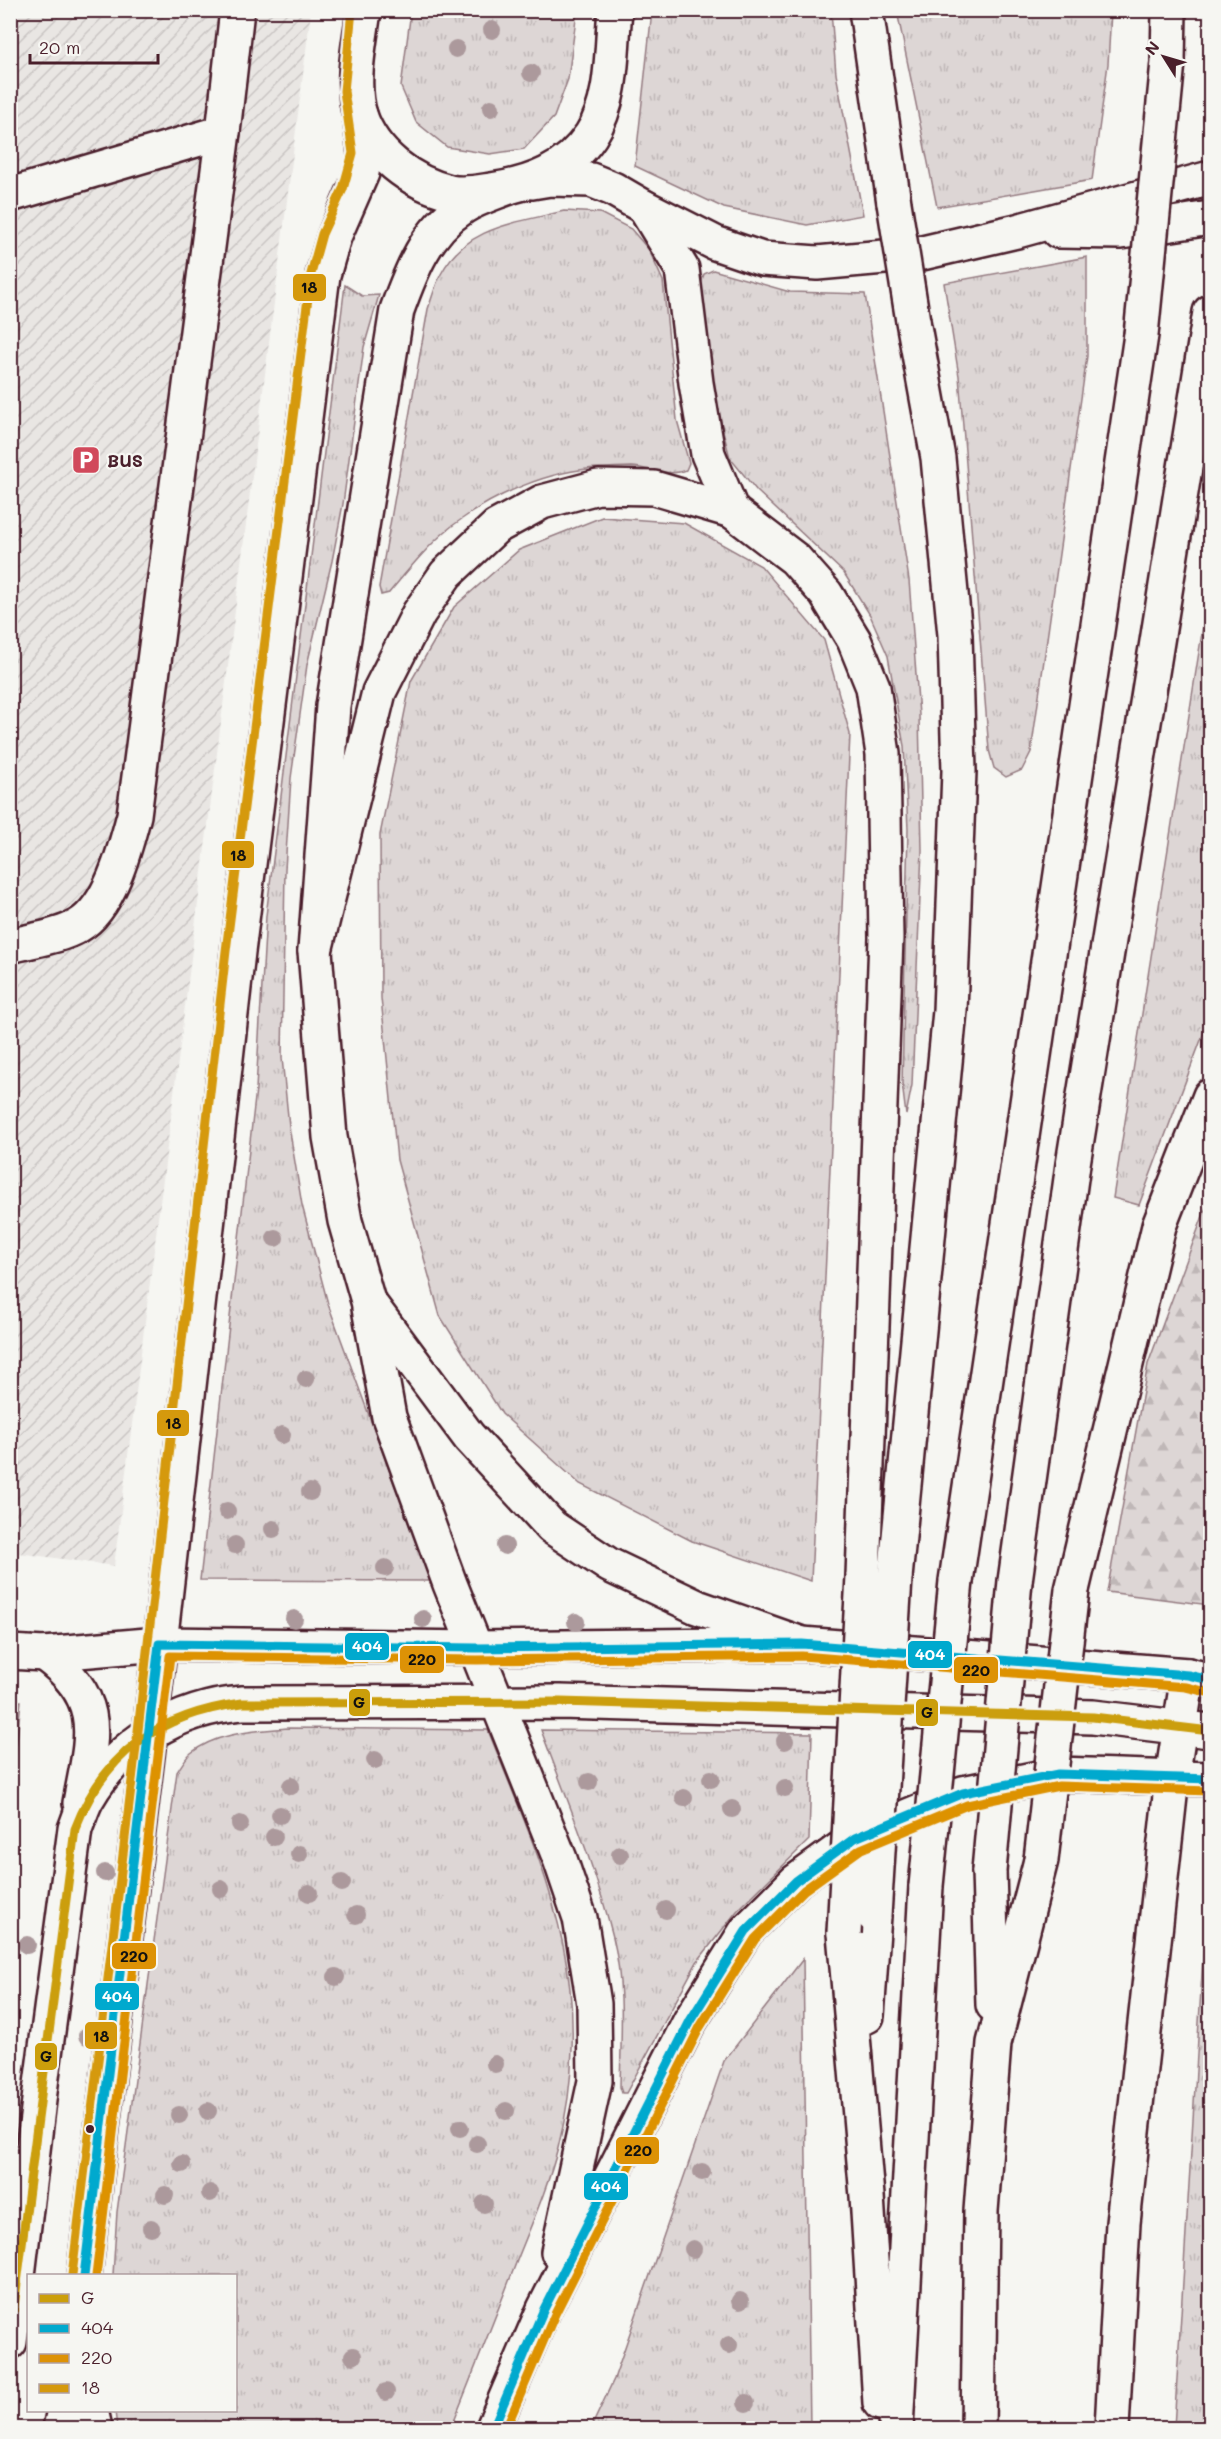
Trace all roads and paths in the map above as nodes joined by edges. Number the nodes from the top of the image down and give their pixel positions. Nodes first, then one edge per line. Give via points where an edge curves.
1 (237, 10) edge
2 (364, 10) edge
3 (615, 10) edge
4 (866, 10) edge
5 (1169, 10) edge
6 (360, 115) junction
7 (223, 132) junction
8 (1210, 178) edge
9 (521, 185) junction
10 (10, 195) edge
11 (644, 207) junction
12 (1210, 218) edge
13 (1017, 231) junction
14 (1210, 319) edge
15 (732, 511) junction
16 (10, 946) edge
17 (315, 951) junction
18 (1210, 1096) edge
19 (368, 1300) junction
20 (159, 1644) junction
21 (802, 1644) junction
22 (477, 1648) junction
23 (10, 1652) edge
24 (44, 1654) junction
25 (1199, 1678) edge
26 (500, 1704) junction
27 (1196, 1729) edge
28 (150, 1732) junction
29 (1172, 1778) junction
30 (1210, 1779) edge
31 (75, 1829) junction
32 (994, 2043) junction
33 (859, 2124) junction
34 (84, 2274) edge
35 (544, 2309) junction
36 (10, 2342) edge
37 (64, 2412) edge
38 (78, 2412) edge
39 (91, 2412) edge
40 (60, 2428) edge
41 (78, 2428) edge
42 (95, 2428) edge
43 (493, 2428) edge
44 (882, 2428) edge
45 (896, 2428) edge
46 (978, 2428) edge
47 (1112, 2428) edge

1 - 7 main road
2 - 6 main road via 356,91
3 - 9 main road via 602,112 592,134 578,153 555,171
4 - 33 main road, bridge via 938,458 955,635 959,771 950,1011 895,1578
5 - 45 main road, bridge via 1168,62 1141,335 956,1581 926,1886
6 - 9 main road via 384,155 428,185 452,193
6 - 20 main road via 365,154 362,173 333,237 323,275 238,952
7 - 10 main road
7 - 16 main road via 134,815 111,885 90,917 78,927
8 - 13 main road
9 - 11 main road via 550,179 591,180
9 - 17 main road via 462,207 441,226 424,247 397,310 333,706
11 - 13 main road via 716,243 762,259 817,262 918,254
11 - 15 main road via 682,269 708,454
12 - 13 main road via 1121,232
14 - 32 main road, bridge via 1073,1164 1015,1581 989,1871
15 - 17 main road via 654,488 598,487 542,502 496,527 446,574 419,613 379,692
15 - 33 main road, bridge via 795,559 826,594 854,640 873,687 883,754 886,938 863,1576 844,1933
17 - 19 main road via 330,1137 345,1221
18 - 32 main road, bridge via 1159,1226 1072,1590 1041,1860
19 - 21 main road via 469,1437 552,1527 609,1565 697,1607
19 - 22 main road via 389,1417
20 - 22 main road
20 - 24 main road
20 - 28 main road
21 - 22 main road
21 - 25 main road
22 - 26 main road
23 - 24 main road
24 - 31 main road via 81,1691 90,1712 92,1732
25 - 27 main road
26 - 27 main road via 593,1703 1093,1718
26 - 28 main road via 242,1703 208,1708
26 - 35 main road via 580,1918 594,2004 595,2081
27 - 29 main road
28 - 31 main road via 122,1754 100,1779 86,1800
28 - 34 main road
29 - 30 main road
29 - 35 main road via 1058,1774 963,1793 855,1838 796,1881 746,1931 690,2021
29 - 47 main road via 1123,2223
31 - 36 main road
32 - 46 main road via 981,2211
33 - 44 main road
35 - 43 main road
37 - 40 main road
38 - 41 main road
39 - 42 main road

